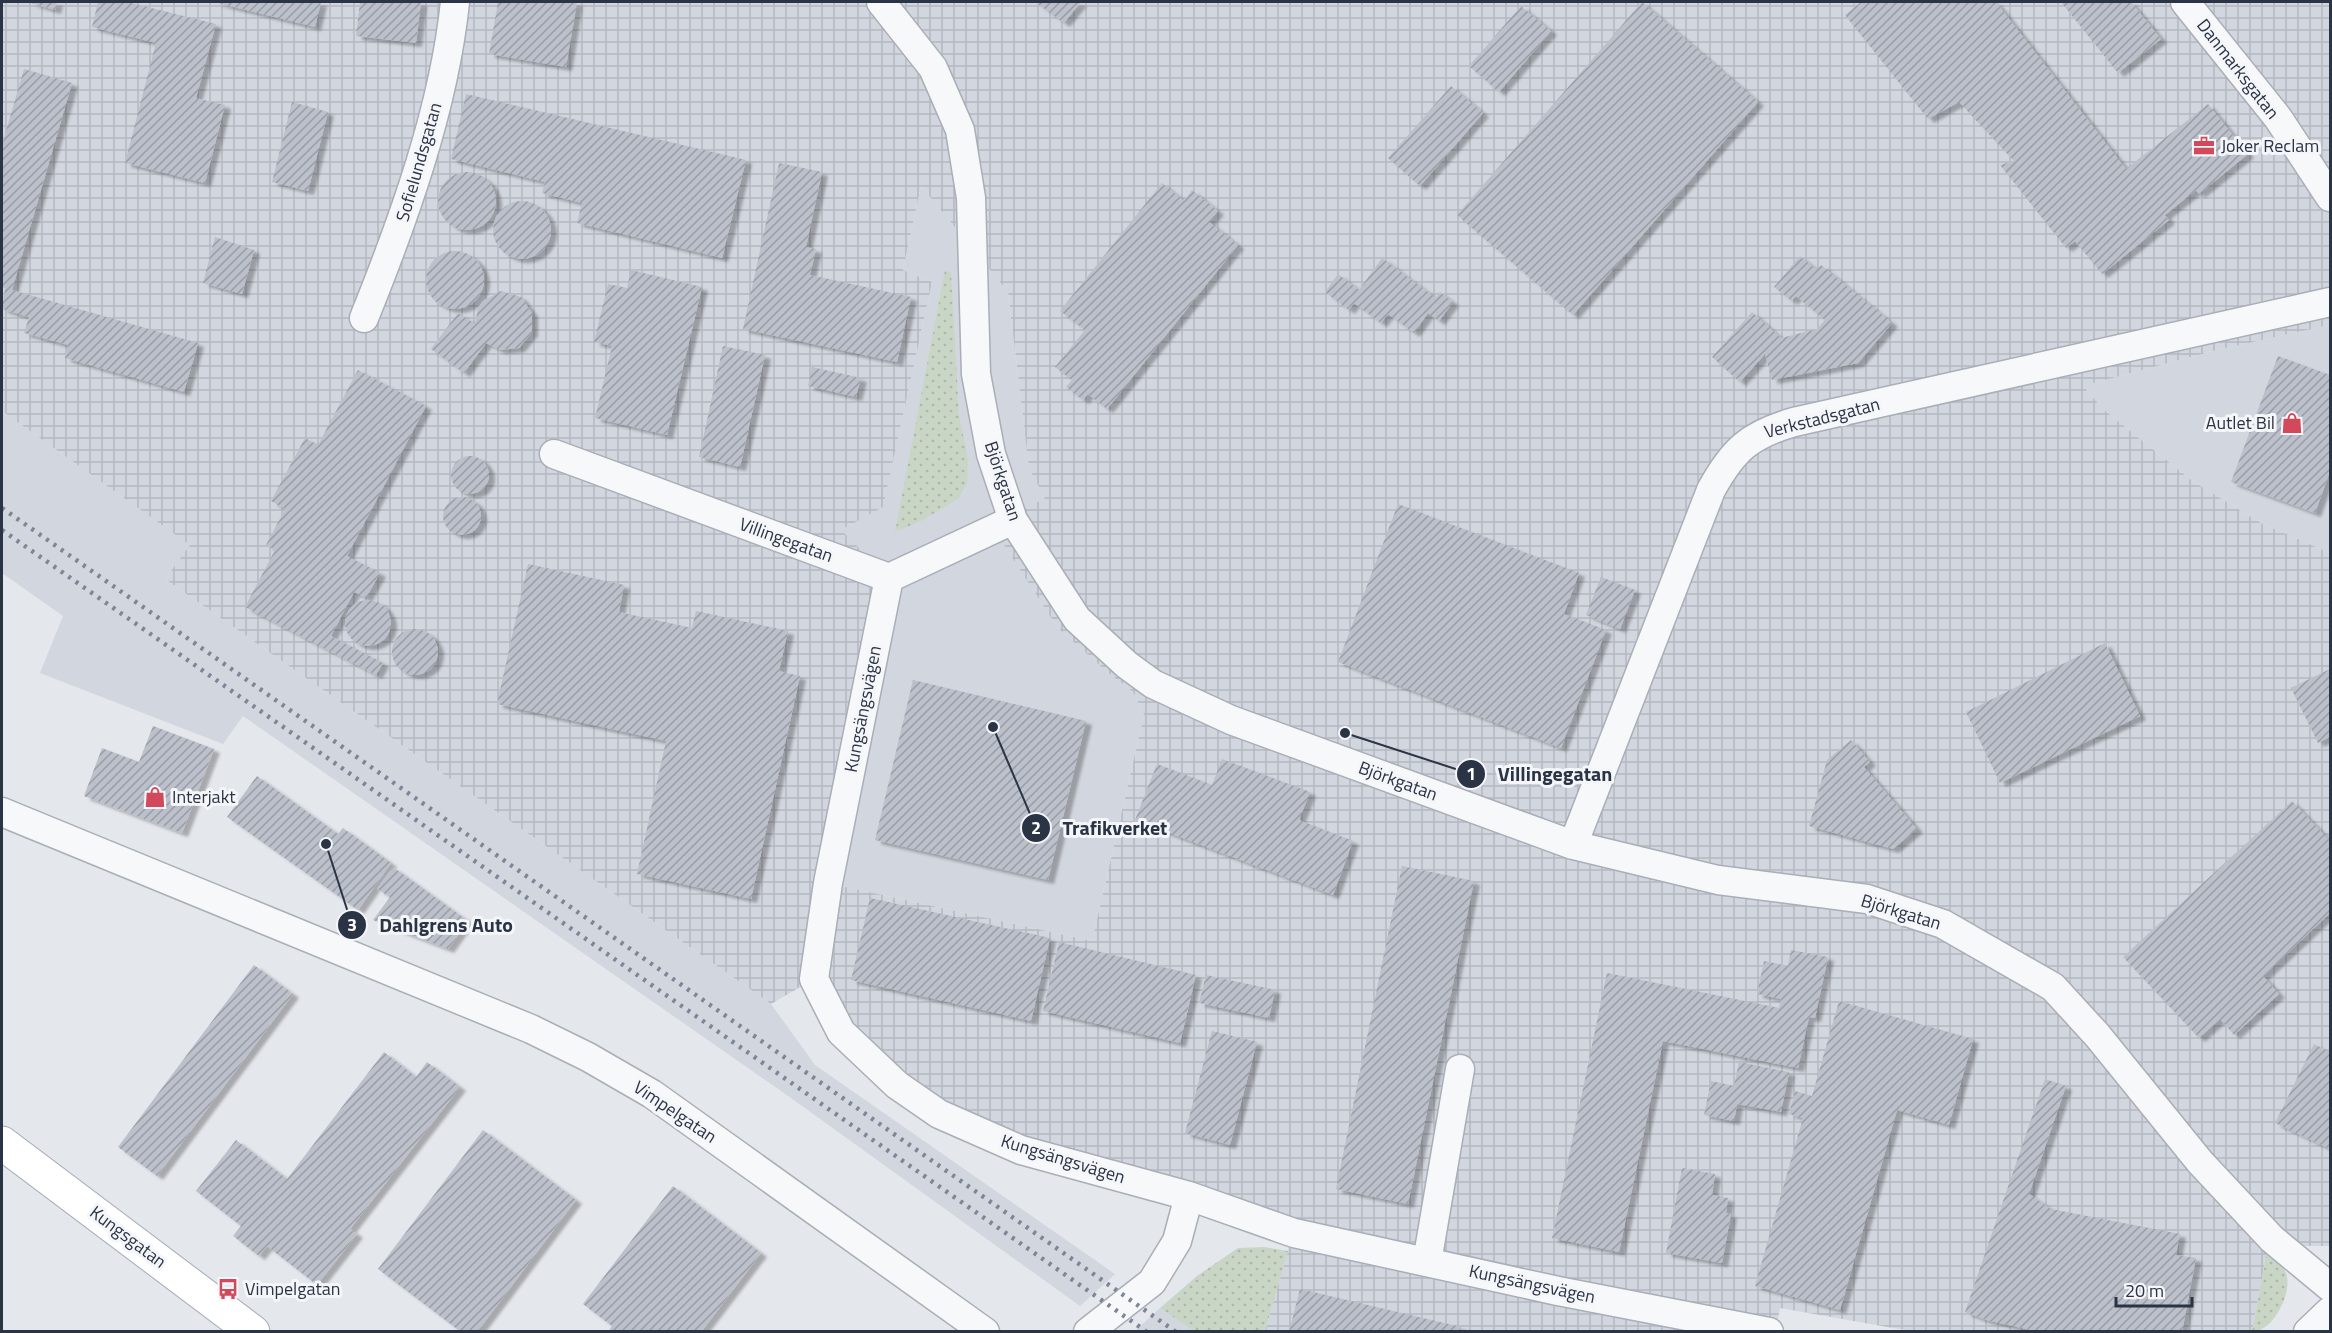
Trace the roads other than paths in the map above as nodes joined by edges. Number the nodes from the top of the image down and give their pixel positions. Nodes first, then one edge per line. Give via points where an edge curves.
1 (455, 2) edge
2 (881, 2) edge
3 (2185, 2) edge
4 (2331, 197) edge
5 (2331, 302) edge
6 (364, 318) dead end
7 (554, 453) dead end
8 (1013, 520) junction
9 (889, 578) junction
10 (2, 812) edge
11 (1573, 845) junction
12 (1460, 1069) dead end
13 (2, 1143) edge
14 (1189, 1196) junction
15 (1426, 1262) junction
16 (2331, 1287) edge
17 (2331, 1311) edge
18 (253, 1332) edge
19 (985, 1332) edge
20 (1088, 1332) edge
21 (1769, 1332) edge
22 (2308, 1332) edge

1 - 6 street, Sofielundsgatan via 449,54 398,235
2 - 8 street, Björkgatan via 933,68 960,130 971,198 976,374 992,454
3 - 4 street, Danmarksgatan via 2278,118
5 - 11 street, Verkstadsgatan via 1794,422 1755,436 1728,461 1711,490
7 - 9 street, Villingegatan
8 - 9 street
8 - 11 street, Björkgatan via 1077,619 1153,684 1231,720
9 - 14 street, Kungsängsvägen via 828,883 814,979 841,1032 897,1086 939,1114 1022,1150
10 - 19 street, Vimpelgatan via 531,1029 588,1057 652,1094
11 - 16 street, Björkgatan via 1718,880 1867,899 1943,924 2009,960 2053,987 2200,1162 2272,1239
12 - 15 street
13 - 18 main road, Kungsgatan
14 - 15 street, Kungsängsvägen via 1293,1233
14 - 20 street via 1177,1240 1152,1282
15 - 21 street, Kungsängsvägen
17 - 22 street

